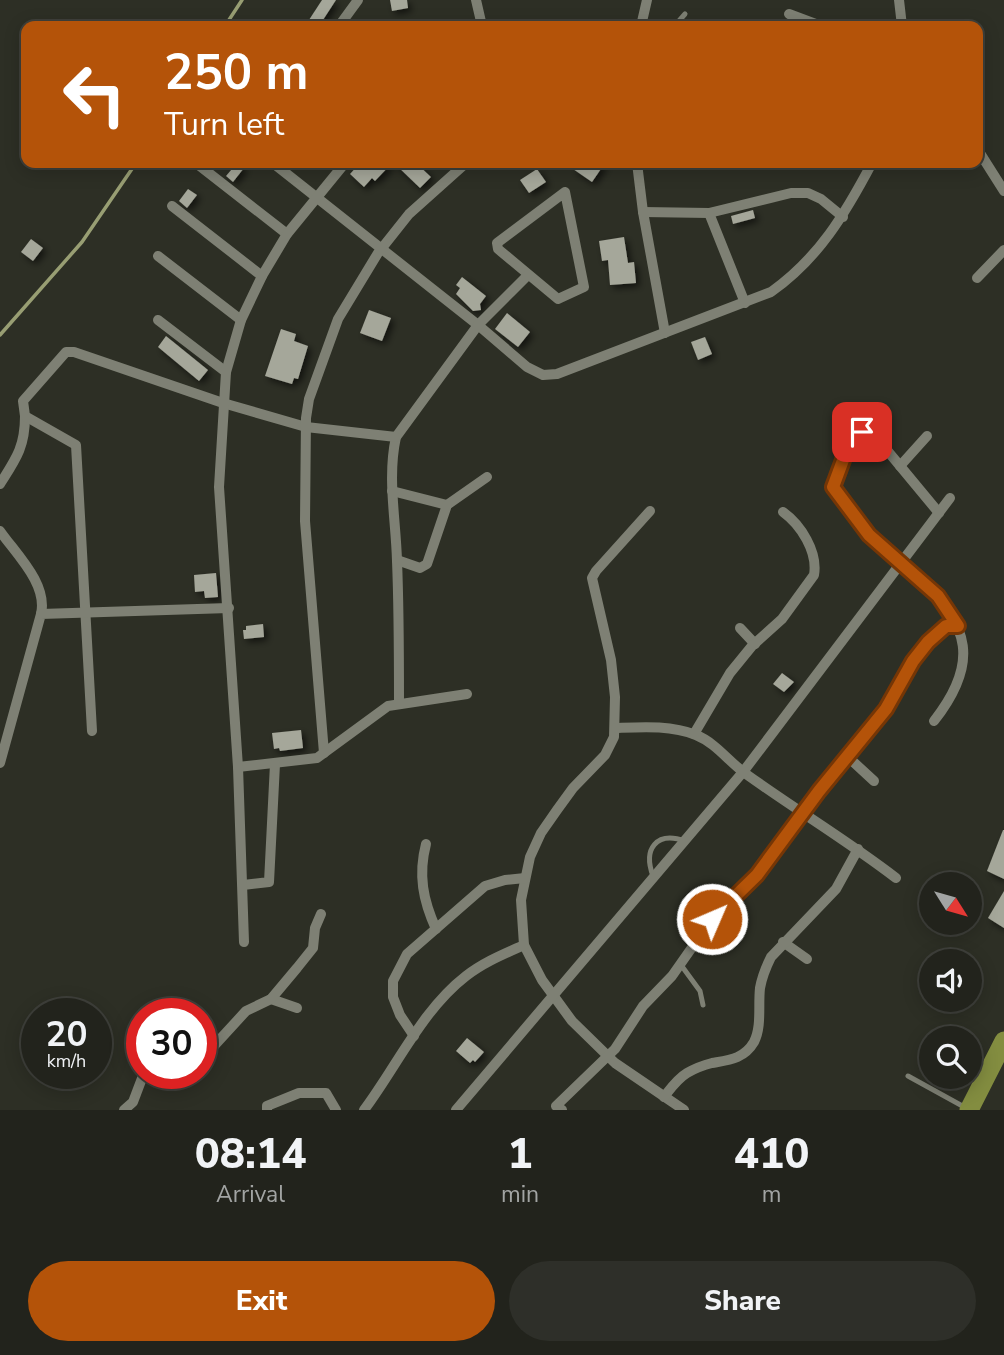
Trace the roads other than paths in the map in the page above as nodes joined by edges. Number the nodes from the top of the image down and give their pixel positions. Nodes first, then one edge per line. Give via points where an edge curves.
1 (358, 0) edge
2 (476, 0) edge
3 (648, 0) edge
4 (899, 0) edge
5 (685, 14) dead end
6 (789, 14) dead end
7 (343, 21) edge
8 (481, 21) edge
9 (643, 21) edge
10 (679, 21) edge
11 (808, 21) edge
12 (901, 21) edge
13 (983, 158) edge
14 (202, 168) edge
15 (279, 168) edge
16 (341, 168) edge
17 (460, 168) edge
18 (639, 168) edge
19 (869, 168) edge
20 (1004, 191) edge
21 (316, 198) junction
22 (172, 206) dead end
23 (643, 212) junction
24 (709, 213) junction
25 (843, 217) junction
26 (287, 234) junction
27 (382, 249) junction
28 (1004, 250) edge
29 (158, 256) dead end
30 (528, 275) junction
31 (262, 276) junction
32 (977, 278) dead end
33 (745, 303) junction
34 (158, 320) dead end
35 (241, 320) junction
36 (478, 325) junction
37 (665, 333) junction
38 (226, 372) junction
39 (223, 404) junction
40 (24, 416) junction
41 (306, 427) junction
42 (928, 436) dead end
43 (396, 437) junction
44 (901, 466) junction
45 (487, 477) dead end
46 (0, 484) edge
47 (392, 491) junction
48 (950, 498) dead end
49 (447, 505) junction
50 (650, 510) dead end
51 (783, 512) dead end
52 (939, 513) junction
53 (0, 531) edge
54 (397, 560) junction
55 (901, 564) junction
56 (229, 608) junction
57 (86, 612) junction
58 (41, 614) junction
59 (958, 626) junction
60 (740, 628) dead end
61 (755, 644) junction
62 (467, 694) dead end
63 (399, 703) junction
64 (934, 721) dead end
65 (616, 728) junction
66 (92, 731) dead end
67 (694, 734) junction
68 (324, 753) junction
69 (848, 757) junction
70 (0, 763) edge
71 (275, 764) junction
72 (238, 767) junction
73 (743, 772) junction
74 (874, 781) dead end
75 (804, 813) junction
76 (685, 841) junction
77 (426, 844) dead end
78 (858, 849) junction
79 (524, 878) junction
80 (654, 878) junction
81 (896, 878) dead end
82 (243, 885) junction
83 (321, 914) dead end
84 (436, 929) junction
85 (244, 942) dead end
86 (783, 942) junction
87 (524, 945) junction
88 (807, 959) dead end
89 (681, 965) junction
90 (553, 997) junction
91 (271, 999) junction
92 (703, 1005) dead end
93 (297, 1008) dead end
94 (414, 1036) junction
95 (1004, 1041) edge
96 (217, 1042) edge
97 (609, 1055) junction
98 (998, 1066) edge
99 (908, 1076) dead end
100 (138, 1089) edge
101 (664, 1097) junction
102 (557, 1109) edge
103 (124, 1110) edge
104 (267, 1110) edge
105 (336, 1110) edge
106 (364, 1110) edge
107 (456, 1110) edge
108 (684, 1110) edge
109 (969, 1110) edge

1 - 7 street
2 - 8 street
3 - 9 street
4 - 12 street
5 - 10 lane
6 - 11 street
13 - 20 street
14 - 26 street
15 - 21 street
16 - 21 street
17 - 27 street via 409,214
18 - 23 street
19 - 25 street
21 - 26 street
21 - 27 street
22 - 31 street
23 - 24 street
23 - 37 street
24 - 25 street via 807,193
24 - 33 street
25 - 33 street via 796,275
26 - 31 street
27 - 36 street
27 - 41 street via 338,319 309,399
28 - 32 street
29 - 35 street
30 - 30 street via 558,299 584,288 565,192 497,243
30 - 36 street
31 - 35 street
33 - 37 street
34 - 38 street
35 - 38 street
36 - 37 street via 543,375 557,374
36 - 43 street
38 - 39 street
39 - 40 street via 66,352 23,401
39 - 41 street
39 - 56 street via 219,487
40 - 46 street via 20,453
40 - 57 street via 76,445
41 - 43 street
41 - 68 street via 305,521
42 - 44 street
43 - 47 street
44 - 52 street
44 - 55 street via 873,436 862,432 852,436 833,487 869,535
45 - 49 street
47 - 49 street
47 - 54 street
48 - 52 street
49 - 54 street via 427,564 420,568
50 - 65 street via 592,578 611,660
51 - 61 street via 806,540 814,575 782,619
52 - 55 street
53 - 58 street via 40,587
54 - 63 street
55 - 59 street via 938,596
55 - 73 street
56 - 57 street
56 - 72 street
57 - 58 street
57 - 66 street
58 - 70 street
59 - 64 street via 964,653 960,678
59 - 69 street via 946,626 920,652 886,709
60 - 61 street
61 - 67 street via 730,673
62 - 63 street
63 - 68 street via 388,706
65 - 67 street via 667,728
65 - 79 street via 605,755 573,788 541,833
67 - 73 street
68 - 71 street
69 - 74 street
69 - 75 street
71 - 72 street
71 - 82 street via 269,882
72 - 82 street
73 - 75 street
73 - 76 street
75 - 78 street
75 - 89 street via 757,875 712,919
76 - 80 street
76 - 80 lane via 672,836 655,844 649,865
77 - 84 street via 421,883
78 - 81 street
78 - 86 street via 836,889
79 - 84 street via 485,886
79 - 87 street
80 - 90 street
82 - 85 street
83 - 91 street via 313,948
84 - 94 street via 407,954 393,981 393,997
86 - 88 street
86 - 101 street via 765,970 754,1042 737,1059 687,1073
87 - 90 street
87 - 94 street via 466,975 439,1000
89 - 92 lane via 700,991
89 - 97 street via 643,1006
90 - 97 street
90 - 107 street
91 - 93 street
91 - 96 street via 246,1010
94 - 106 street
95 - 98 highway
97 - 101 street
97 - 102 street
98 - 109 highway
99 - 109 lane
100 - 103 street
101 - 108 street
104 - 105 street via 267,1106 299,1093 326,1093

